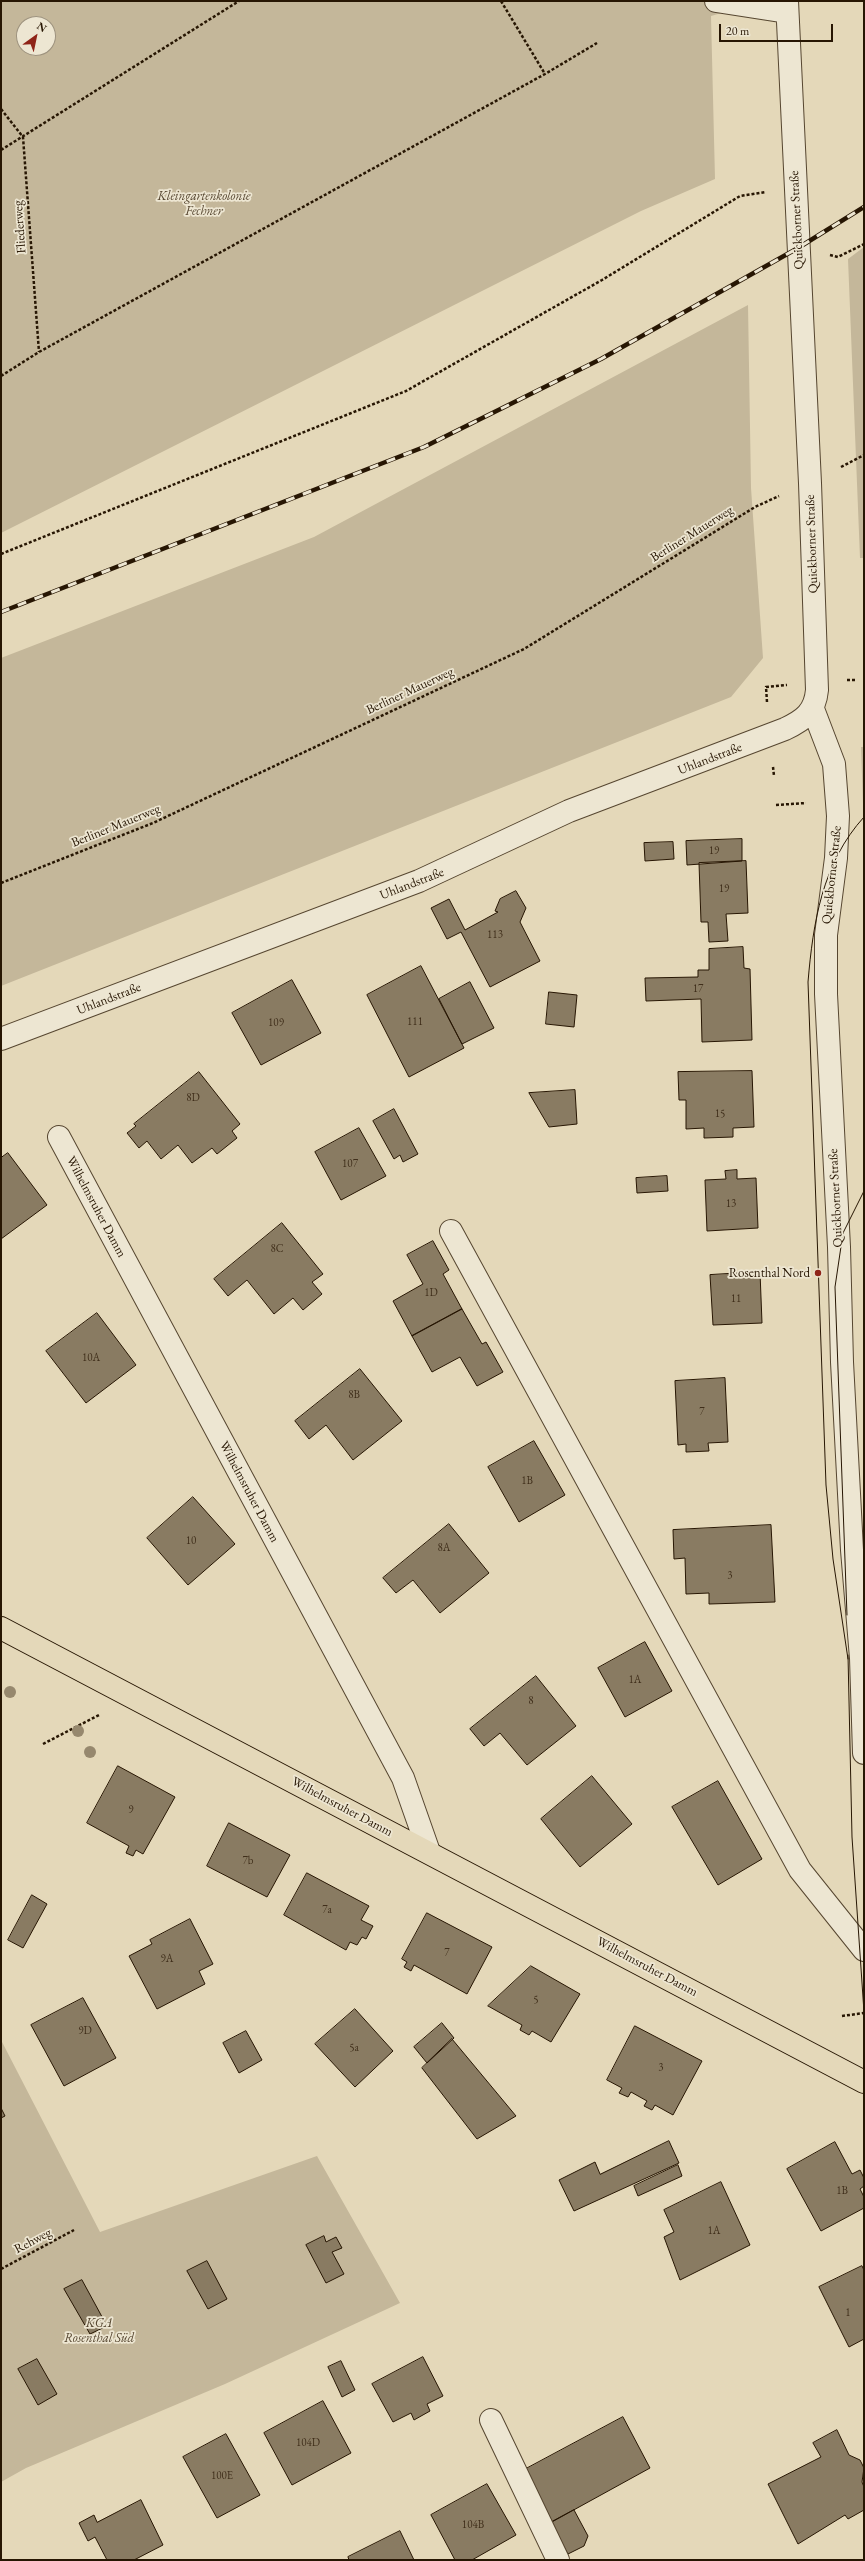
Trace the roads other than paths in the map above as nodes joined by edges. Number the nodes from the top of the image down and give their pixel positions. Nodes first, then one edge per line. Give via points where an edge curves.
1 (716, 1) edge
2 (787, 6) edge
3 (813, 709) junction
4 (1, 1039) edge
5 (59, 1137) dead end
6 (451, 1231) dead end
7 (1, 1628) edge
8 (864, 1753) edge
9 (429, 1852) junction
10 (864, 1950) edge
11 (864, 2082) edge
12 (491, 2420) dead end
13 (558, 2560) edge

1 - 2 street
2 - 3 street, Quickborner Straße via 817,666 817,690
3 - 4 street, Uhlandstraße via 802,720 785,729 570,811 419,882
3 - 8 street, Quickborner Straße via 834,764 838,816 836,858 826,935 826,987 842,1362
5 - 9 street, Wilhelmsruher Damm via 403,1778
6 - 10 street via 800,1870
7 - 9 main road, Wilhelmsruher Damm
9 - 11 main road, Wilhelmsruher Damm
12 - 13 street

